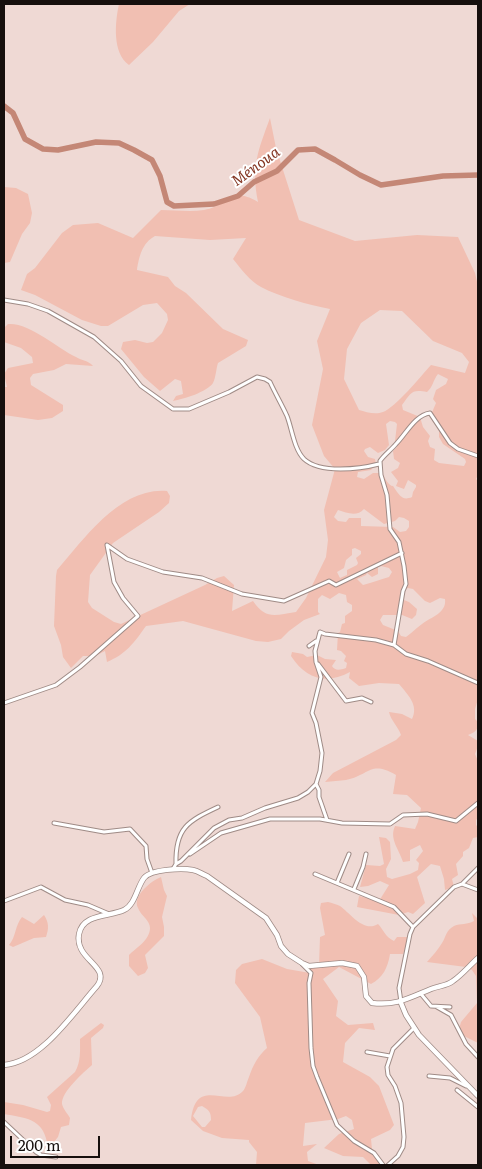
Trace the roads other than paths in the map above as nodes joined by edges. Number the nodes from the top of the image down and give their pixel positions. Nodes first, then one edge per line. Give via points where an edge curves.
1 (4, 300) edge
2 (478, 456) edge
3 (379, 464) junction
4 (402, 553) junction
5 (319, 639) junction
6 (394, 645) junction
7 (309, 646) dead end
8 (316, 662) junction
9 (478, 683) edge
10 (371, 702) dead end
11 (4, 703) edge
12 (316, 784) junction
13 (478, 803) edge
14 (218, 807) dead end
15 (328, 820) junction
16 (54, 823) dead end
17 (349, 854) dead end
18 (366, 854) dead end
19 (182, 860) junction
20 (176, 864) junction
21 (478, 868) edge
22 (172, 870) junction
23 (152, 873) junction
24 (314, 874) dead end
25 (337, 883) junction
26 (462, 884) junction
27 (354, 889) junction
28 (478, 890) edge
29 (4, 901) edge
30 (109, 914) junction
31 (413, 926) junction
32 (478, 958) edge
33 (302, 964) junction
34 (421, 994) junction
35 (401, 1003) junction
36 (437, 1007) junction
37 (450, 1007) dead end
38 (414, 1028) junction
39 (367, 1052) dead end
40 (390, 1056) junction
41 (478, 1057) edge
42 (4, 1065) edge
43 (429, 1076) dead end
44 (472, 1089) junction
45 (457, 1090) dead end
46 (478, 1091) edge
47 (478, 1096) edge
48 (478, 1107) edge
49 (4, 1122) edge
50 (56, 1157) dead end
51 (383, 1165) edge
52 (388, 1165) edge

1 - 3 street via 48,311 94,337 141,386 169,408 189,409 252,379 265,378 287,416 300,454 309,463 335,469
2 - 3 street via 450,443 430,413 414,422
3 - 4 street via 387,495 390,528
4 - 6 street via 406,584
4 - 11 street via 336,585 329,581 284,601 242,594 202,578 163,572 127,559 107,545 114,582 138,616 56,684
5 - 6 street via 320,632
5 - 7 street
5 - 8 street
6 - 9 street via 406,654
8 - 10 street via 346,701 362,698
8 - 12 street via 321,677 312,714 322,753
12 - 15 street
12 - 19 street via 298,798 214,828
13 - 15 street via 456,821 427,814 403,816 390,824
14 - 20 street via 195,817 182,831 176,848
15 - 19 street via 270,819 221,833
16 - 23 street via 104,832 130,829 146,846
17 - 25 street
18 - 27 street
19 - 20 street
20 - 22 street
21 - 26 street
22 - 23 street
22 - 33 street via 201,873 254,909 272,925 281,946
23 - 30 street via 144,878 128,908
24 - 25 street
25 - 27 street
26 - 28 street
26 - 31 street via 454,887
27 - 31 street via 394,907
29 - 30 street via 41,887 65,900
30 - 42 street via 90,920 79,934 82,951 98,969 100,982 40,1049 18,1062
31 - 35 street via 399,988
32 - 34 street via 453,981
33 - 35 street via 357,966 372,1004
33 - 51 street via 311,973 311,1048 316,1076 337,1125 374,1153
34 - 35 street
34 - 36 street via 431,1006
35 - 38 street
36 - 37 street
36 - 41 street via 451,1016 466,1044
38 - 40 street
38 - 44 street
39 - 40 street
40 - 52 street via 388,1075 401,1104 404,1137 398,1156
43 - 44 street via 450,1078
44 - 46 street
44 - 47 street
45 - 48 street
49 - 50 street via 36,1152

